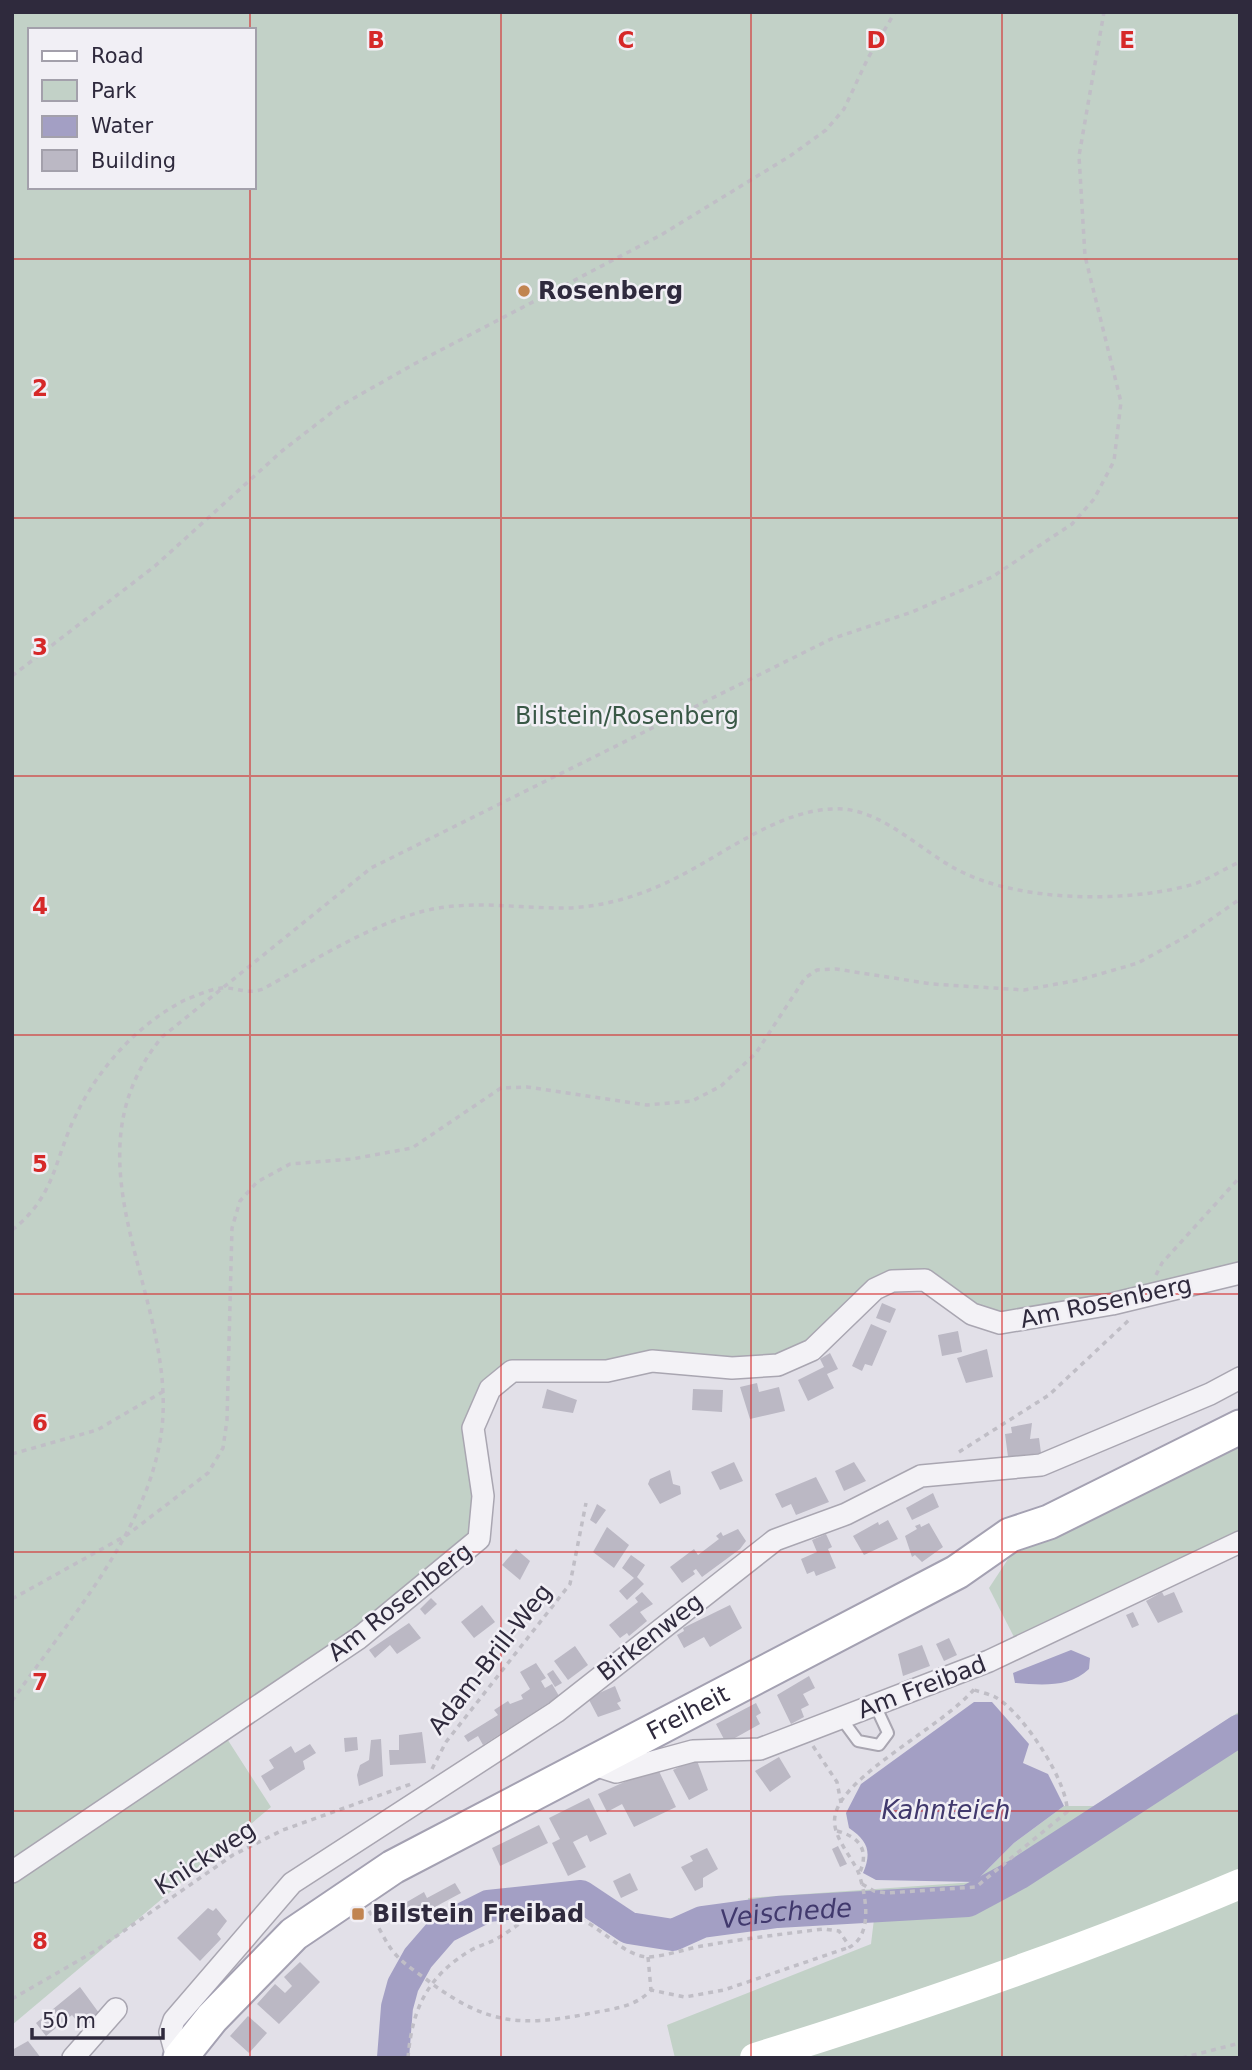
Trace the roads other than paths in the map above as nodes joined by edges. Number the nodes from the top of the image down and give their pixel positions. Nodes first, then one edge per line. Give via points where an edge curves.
1 (1240, 1273) edge
2 (1240, 1378) edge
3 (1240, 1427) edge
4 (1240, 1542) edge
5 (875, 1705) junction
6 (841, 1718) junction
7 (588, 1763) junction
8 (12, 1872) edge
9 (1240, 1884) edge
10 (116, 2009) dead end
11 (73, 2058) edge
12 (179, 2058) edge
13 (755, 2058) edge

1 - 8 street, Am Rosenberg via 1000,1323 972,1314 925,1280 892,1281 874,1289 812,1350 778,1365 732,1368 652,1361 607,1371 512,1371 490,1389 473,1428 483,1496 478,1539 359,1638
2 - 12 street, Birkenweg via 1041,1465 921,1476 846,1514 775,1540 556,1712 292,1883 174,2020 170,2032
3 - 7 main road, Freiheit via 1049,1522 1010,1535 945,1578
4 - 5 street, Am Freibad via 989,1661
5 - 6 street, Am Freibad
5 - 6 lane via 888,1732 878,1745 858,1741
6 - 7 street, Am Freibad via 760,1749 692,1751 616,1772
7 - 12 main road, Freiheit via 393,1867 294,1934
9 - 13 main road via 884,2018
10 - 11 street

